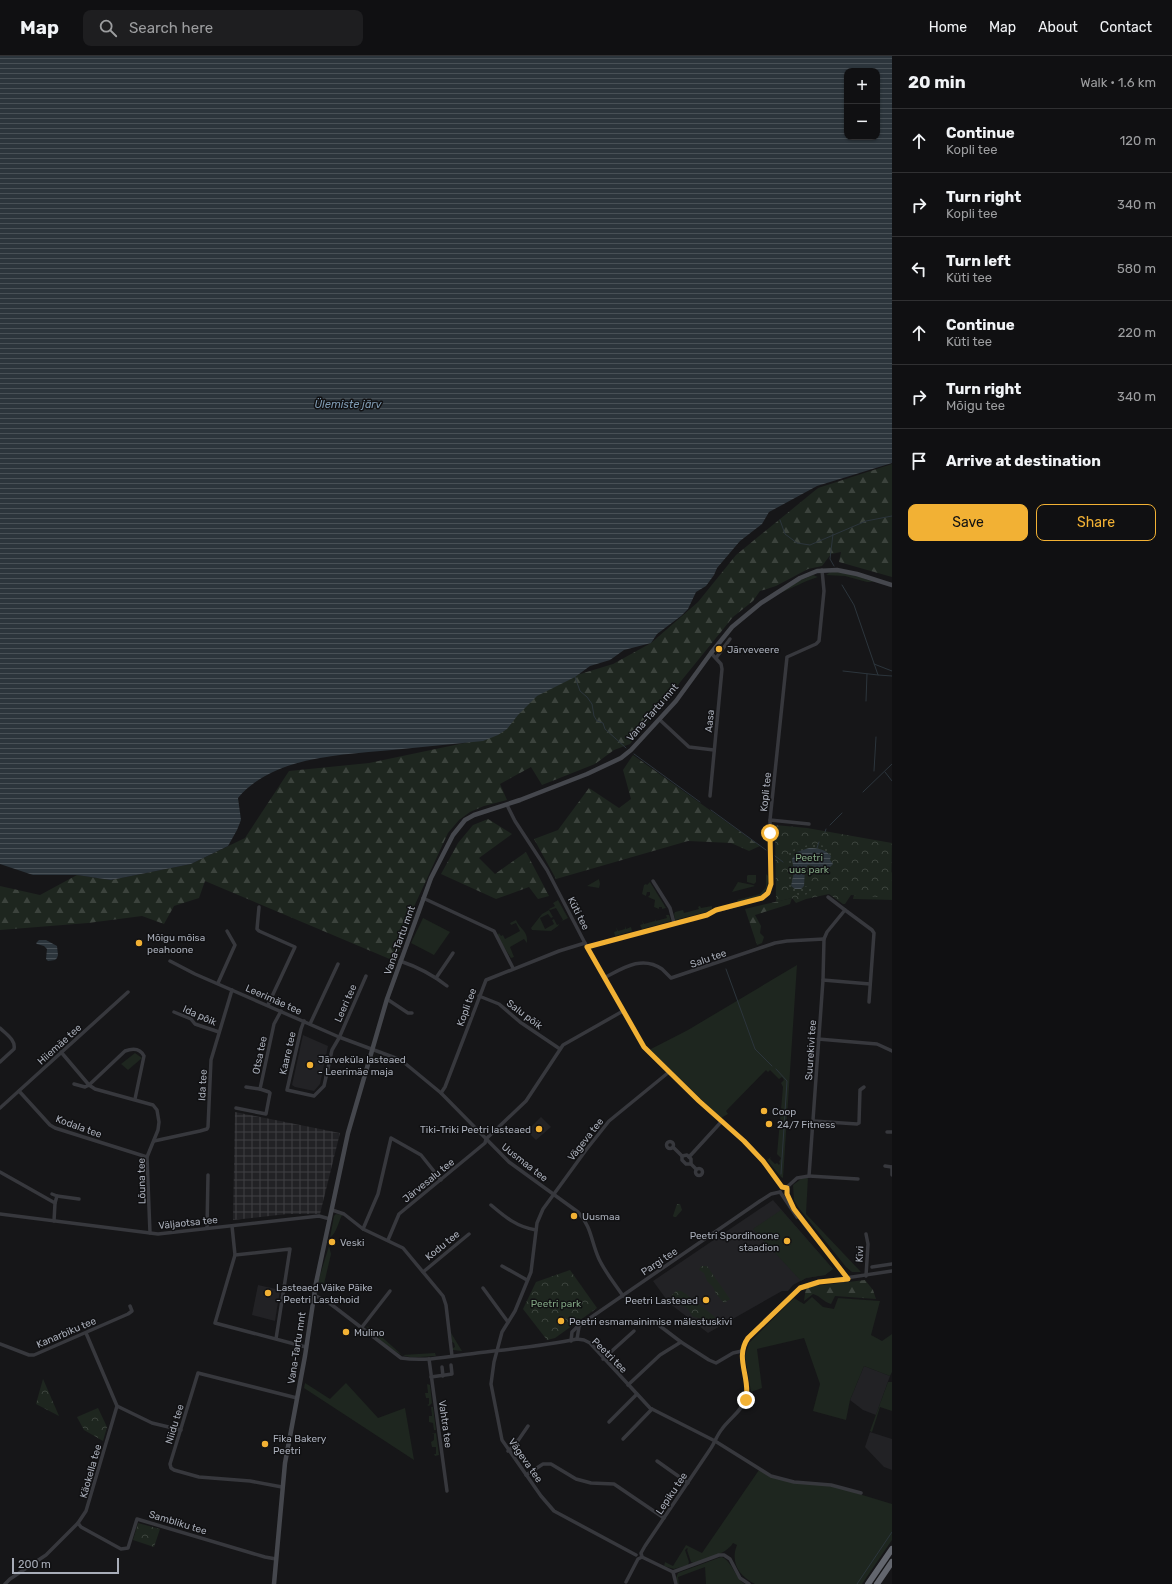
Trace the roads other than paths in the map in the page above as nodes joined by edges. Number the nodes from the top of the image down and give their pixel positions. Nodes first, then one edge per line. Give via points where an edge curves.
1 (822, 570) junction
2 (892, 585) edge
3 (730, 639) dead end
4 (711, 653) junction
5 (716, 658) junction
6 (660, 720) junction
7 (714, 750) junction
8 (710, 796) dead end
9 (507, 805) junction
10 (770, 820) junction
11 (809, 824) dead end
12 (654, 881) dead end
13 (828, 897) dead end
14 (423, 898) junction
15 (259, 907) dead end
16 (845, 910) junction
17 (674, 923) junction
18 (227, 931) dead end
19 (824, 939) junction
20 (586, 945) junction
21 (453, 953) dead end
22 (170, 961) dead end
23 (400, 961) junction
24 (338, 964) dead end
25 (513, 968) junction
26 (366, 976) dead end
27 (436, 978) junction
28 (604, 978) junction
29 (823, 980) junction
30 (218, 983) junction
31 (870, 984) junction
32 (447, 986) dead end
33 (232, 990) junction
34 (128, 992) dead end
35 (479, 996) junction
36 (387, 999) junction
37 (869, 1002) dead end
38 (268, 1005) junction
39 (281, 1011) junction
40 (623, 1011) junction
41 (174, 1012) dead end
42 (412, 1013) dead end
43 (304, 1021) junction
44 (310, 1024) junction
45 (0, 1028) edge
46 (219, 1032) junction
47 (339, 1036) junction
48 (818, 1039) junction
49 (560, 1049) junction
50 (372, 1050) junction
51 (892, 1051) edge
52 (61, 1052) junction
53 (0, 1062) edge
54 (669, 1072) junction
55 (74, 1084) dead end
56 (90, 1085) junction
57 (246, 1086) dead end
58 (864, 1087) dead end
59 (260, 1090) junction
60 (19, 1091) junction
61 (441, 1093) junction
62 (135, 1099) junction
63 (0, 1108) edge
64 (236, 1108) dead end
65 (722, 1121) junction
66 (813, 1121) junction
67 (887, 1132) dead end
68 (892, 1132) edge
69 (486, 1139) junction
70 (154, 1141) junction
71 (673, 1147) dead end
72 (682, 1156) junction
73 (147, 1157) junction
74 (689, 1157) junction
75 (691, 1164) junction
76 (885, 1166) dead end
77 (892, 1167) edge
78 (696, 1169) dead end
79 (0, 1172) edge
80 (208, 1175) dead end
81 (892, 1175) edge
82 (809, 1176) junction
83 (858, 1179) dead end
84 (441, 1180) junction
85 (784, 1187) junction
86 (781, 1193) junction
87 (52, 1194) dead end
88 (554, 1194) junction
89 (787, 1194) junction
90 (57, 1196) junction
91 (79, 1200) dead end
92 (55, 1203) junction
93 (490, 1205) dead end
94 (332, 1210) junction
95 (0, 1214) edge
96 (330, 1219) junction
97 (54, 1221) junction
98 (804, 1222) junction
99 (232, 1226) junction
100 (207, 1228) junction
101 (363, 1229) junction
102 (536, 1230) junction
103 (150, 1233) junction
104 (469, 1234) dead end
105 (866, 1234) dead end
106 (388, 1240) junction
107 (235, 1255) junction
108 (892, 1264) edge
109 (502, 1266) dead end
110 (872, 1267) dead end
111 (423, 1272) junction
112 (892, 1272) edge
113 (866, 1276) junction
114 (848, 1279) junction
115 (528, 1280) junction
116 (483, 1288) dead end
117 (390, 1291) dead end
118 (314, 1295) junction
119 (623, 1296) junction
120 (130, 1306) dead end
121 (508, 1322) junction
122 (660, 1326) dead end
123 (362, 1327) junction
124 (579, 1327) junction
125 (634, 1331) dead end
126 (86, 1333) junction
127 (276, 1339) junction
128 (577, 1339) junction
129 (571, 1341) junction
130 (681, 1342) junction
131 (0, 1344) edge
132 (306, 1347) junction
133 (742, 1351) junction
134 (497, 1352) junction
135 (452, 1356) junction
136 (429, 1358) junction
137 (603, 1359) junction
138 (451, 1365) dead end
139 (442, 1366) dead end
140 (443, 1376) junction
141 (431, 1377) junction
142 (628, 1385) junction
143 (637, 1394) junction
144 (297, 1398) junction
145 (117, 1406) junction
146 (652, 1409) junction
147 (609, 1422) dead end
148 (528, 1426) dead end
149 (181, 1430) junction
150 (623, 1439) dead end
151 (715, 1441) junction
152 (508, 1451) junction
153 (657, 1461) dead end
154 (526, 1475) junction
155 (688, 1483) junction
156 (282, 1487) junction
157 (447, 1491) dead end
158 (861, 1493) dead end
159 (664, 1518) junction
160 (78, 1523) junction
161 (892, 1549) edge
162 (639, 1556) junction
163 (276, 1559) junction
164 (892, 1562) edge
165 (673, 1572) junction
166 (626, 1582) dead end
167 (5, 1584) edge
168 (274, 1584) edge
169 (676, 1584) edge
170 (750, 1584) edge
171 (868, 1584) edge
172 (877, 1584) edge

1 - 2 street, Vana-Tartu mnt via 848,571
1 - 4 street, Vana-Tartu mnt via 800,578 750,611 732,627
1 - 10 street, Kopli tee via 824,591 819,641 787,657
3 - 5 street
4 - 5 street, Aasa
4 - 6 street, Vana-Tartu mnt
5 - 7 street, Aasa via 722,669
6 - 7 street via 689,747
6 - 9 street, Vana-Tartu mnt via 621,758
7 - 8 street, Aasa
9 - 14 street, Vana-Tartu mnt via 474,815 459,826 443,852
9 - 20 street, Küti tee via 547,870
10 - 11 street
10 - 17 street, Kopli tee via 771,884 766,895
12 - 17 street via 670,908
13 - 16 street
14 - 23 street, Vana-Tartu mnt
14 - 25 street via 494,931
15 - 38 street via 257,929 295,947
16 - 19 street
16 - 31 street via 874,933
17 - 20 street, Kopli tee
18 - 30 street via 235,945
19 - 28 street, Salu tee via 775,943 671,978 656,966 638,962
19 - 29 street, Suurekivi tee
20 - 25 street, Kopli tee via 559,951
20 - 28 street, Küti tee
21 - 27 street
22 - 30 street, Leerimäe tee
23 - 27 street via 418,967
23 - 36 street, Vana-Tartu mnt
24 - 44 street
25 - 35 street, Kopli tee via 488,978
26 - 47 street, Leeri tee
27 - 32 street
28 - 40 street, Küti tee
29 - 31 street
29 - 48 street, Suurekivi tee
30 - 33 street, Leerimäe tee
31 - 37 street
33 - 38 street, Leerimäe tee
33 - 46 street, Ida tee
34 - 52 street, Hiiemäe tee
35 - 49 street, Salu põik via 499,1004 520,1022
35 - 61 street, Kopli tee
36 - 42 street
36 - 50 street, Vana-Tartu mnt
38 - 39 street, Leerimäe tee
39 - 43 street, Leerimäe tee
39 - 59 street, Otsa tee via 274,1024
40 - 49 street via 565,1043
40 - 54 street, Küti tee via 644,1047
41 - 46 street, Ida põik via 191,1019 195,1024
43 - 44 street, Leerimäe tee
43 - 47 street, Kaare tee via 287,1090 314,1096 319,1092 324,1086 332,1050
44 - 47 street, Leerimäe tee
45 - 53 street via 15,1046
46 - 70 street, Ida tee via 210,1068 207,1129
47 - 50 street, Leerimäe tee
48 - 51 street via 877,1044
48 - 66 street, Suurekivi tee
49 - 69 street via 526,1101
50 - 61 street, Uusmaa tee via 401,1060
50 - 94 street, Vana-Tartu mnt via 348,1133
52 - 56 street
52 - 60 street, Hiiemäe tee
54 - 65 street, Küti tee
54 - 88 street, Vägeva tee via 609,1121
55 - 56 street via 86,1087
56 - 62 street via 94,1089
56 - 62 street via 125,1051 132,1048 139,1050 144,1056
57 - 59 street, Otsa tee
58 - 66 street via 860,1090 859,1123
59 - 64 street via 270,1093 266,1114
60 - 63 street, Hiiemäe tee
60 - 73 street, Kodala tee via 54,1128
61 - 69 street, Uusmaa tee
62 - 70 street, Lõuna tee via 156,1108 159,1126
65 - 74 street
65 - 85 street, Küti tee via 763,1161
66 - 82 street, Suurekivi tee
67 - 68 street
69 - 84 street, Järvesalu tee via 485,1143
69 - 88 street, Uusmaa tee via 510,1163
70 - 73 street, Lõuna tee
71 - 72 street
72 - 74 street
72 - 75 street via 686,1164
73 - 103 street, Lõuna tee
74 - 75 street
75 - 78 street
76 - 77 street
77 - 81 street
79 - 92 street
80 - 100 street
82 - 83 street
82 - 85 street via 797,1178
84 - 101 street via 421,1155 391,1138 378,1194
84 - 106 street, Järvesalu tee via 400,1214
85 - 86 street
85 - 89 street via 788,1190
86 - 89 street, Pargi tee
86 - 98 street via 791,1210
86 - 119 street, Pargi tee via 771,1194 760,1201
87 - 90 street
88 - 102 street, Vägeva tee via 539,1216
88 - 119 street, Uusmaa tee via 584,1219 600,1260
89 - 98 street
90 - 91 street
90 - 92 street
92 - 97 street
93 - 102 street via 522,1227
94 - 96 street, Vana-Tartu mnt
94 - 101 street via 344,1214
95 - 97 street, Väljaotsa tee
96 - 99 street, Väljaotsa tee via 320,1216
96 - 118 street, Vana-Tartu mnt
97 - 103 street, Väljaotsa tee
98 - 114 street
99 - 100 street, Väljaotsa tee
99 - 107 street
100 - 103 street, Väljaotsa tee
101 - 106 street
102 - 115 street, Vägeva tee
104 - 111 street, Kodu tee
105 - 113 street, Kivi
106 - 111 street via 403,1248
107 - 127 street via 215,1323
107 - 127 street via 290,1249
108 - 110 street
109 - 115 street
111 - 135 street, Kodu tee via 445,1299
112 - 113 street
113 - 114 street
114 - 133 street via 819,1282 800,1288 748,1338
115 - 121 street, Vägeva tee
116 - 121 street
117 - 123 street
118 - 123 street, Peetri tee
118 - 132 street, Vana-Tartu mnt
119 - 124 street, Pargi tee
120 - 126 street, Kanarbiku tee via 132,1311 128,1314
121 - 134 street, Vägeva tee via 502,1332
122 - 130 street
123 - 136 street, Peetri tee via 401,1358
124 - 128 street
124 - 129 street via 573,1330
125 - 137 street
126 - 131 street, Kanarbiku tee via 29,1356
126 - 145 street
127 - 132 street
128 - 129 street, Peetri tee
128 - 137 street, Peetri tee via 590,1343
129 - 134 street, Peetri tee
130 - 133 street via 716,1363 732,1353
130 - 142 street via 660,1355
132 - 144 street, Vana-Tartu mnt
133 - 151 street, Lepiku tee via 746,1400
134 - 135 street, Peetri tee
134 - 152 street, Vägeva tee via 491,1385 500,1436
135 - 136 street, Peetri tee
136 - 141 street, Vahtra tee
137 - 142 street, Peetri tee
138 - 140 street via 452,1374
139 - 140 street
140 - 141 street
141 - 157 street, Vahtra tee
142 - 143 street, Peetri tee
143 - 146 street, Peetri tee
143 - 147 street
144 - 149 street, Niidu tee via 198,1373
144 - 156 street, Vana-Tartu mnt
145 - 149 street via 152,1423
145 - 160 street, Käokella tee via 86,1511
146 - 150 street
146 - 151 street, Peetri tee
148 - 152 street
149 - 156 street, Niidu tee via 170,1464 174,1470 199,1478 250,1481
151 - 155 street, Lepiku tee
151 - 158 street, Peetri tee via 775,1477 794,1482 831,1485
152 - 154 street, Vägeva tee
153 - 155 street
154 - 159 street via 542,1464 551,1464 576,1479 590,1483 614,1484
154 - 162 street, Vägeva tee via 554,1511
155 - 159 street, Lepiku tee
156 - 163 street, Vana-Tartu mnt
159 - 162 street, Lepiku tee
160 - 163 street, Sambliku tee via 88,1531 124,1549 128,1548 137,1519
160 - 167 street, Käokella tee via 46,1555
161 - 171 highway
162 - 165 street, Vägeva tee
162 - 166 street, Lepiku tee
163 - 168 street, Vana-Tartu mnt
164 - 172 highway
165 - 169 street
165 - 170 street via 724,1555 730,1559 740,1578

